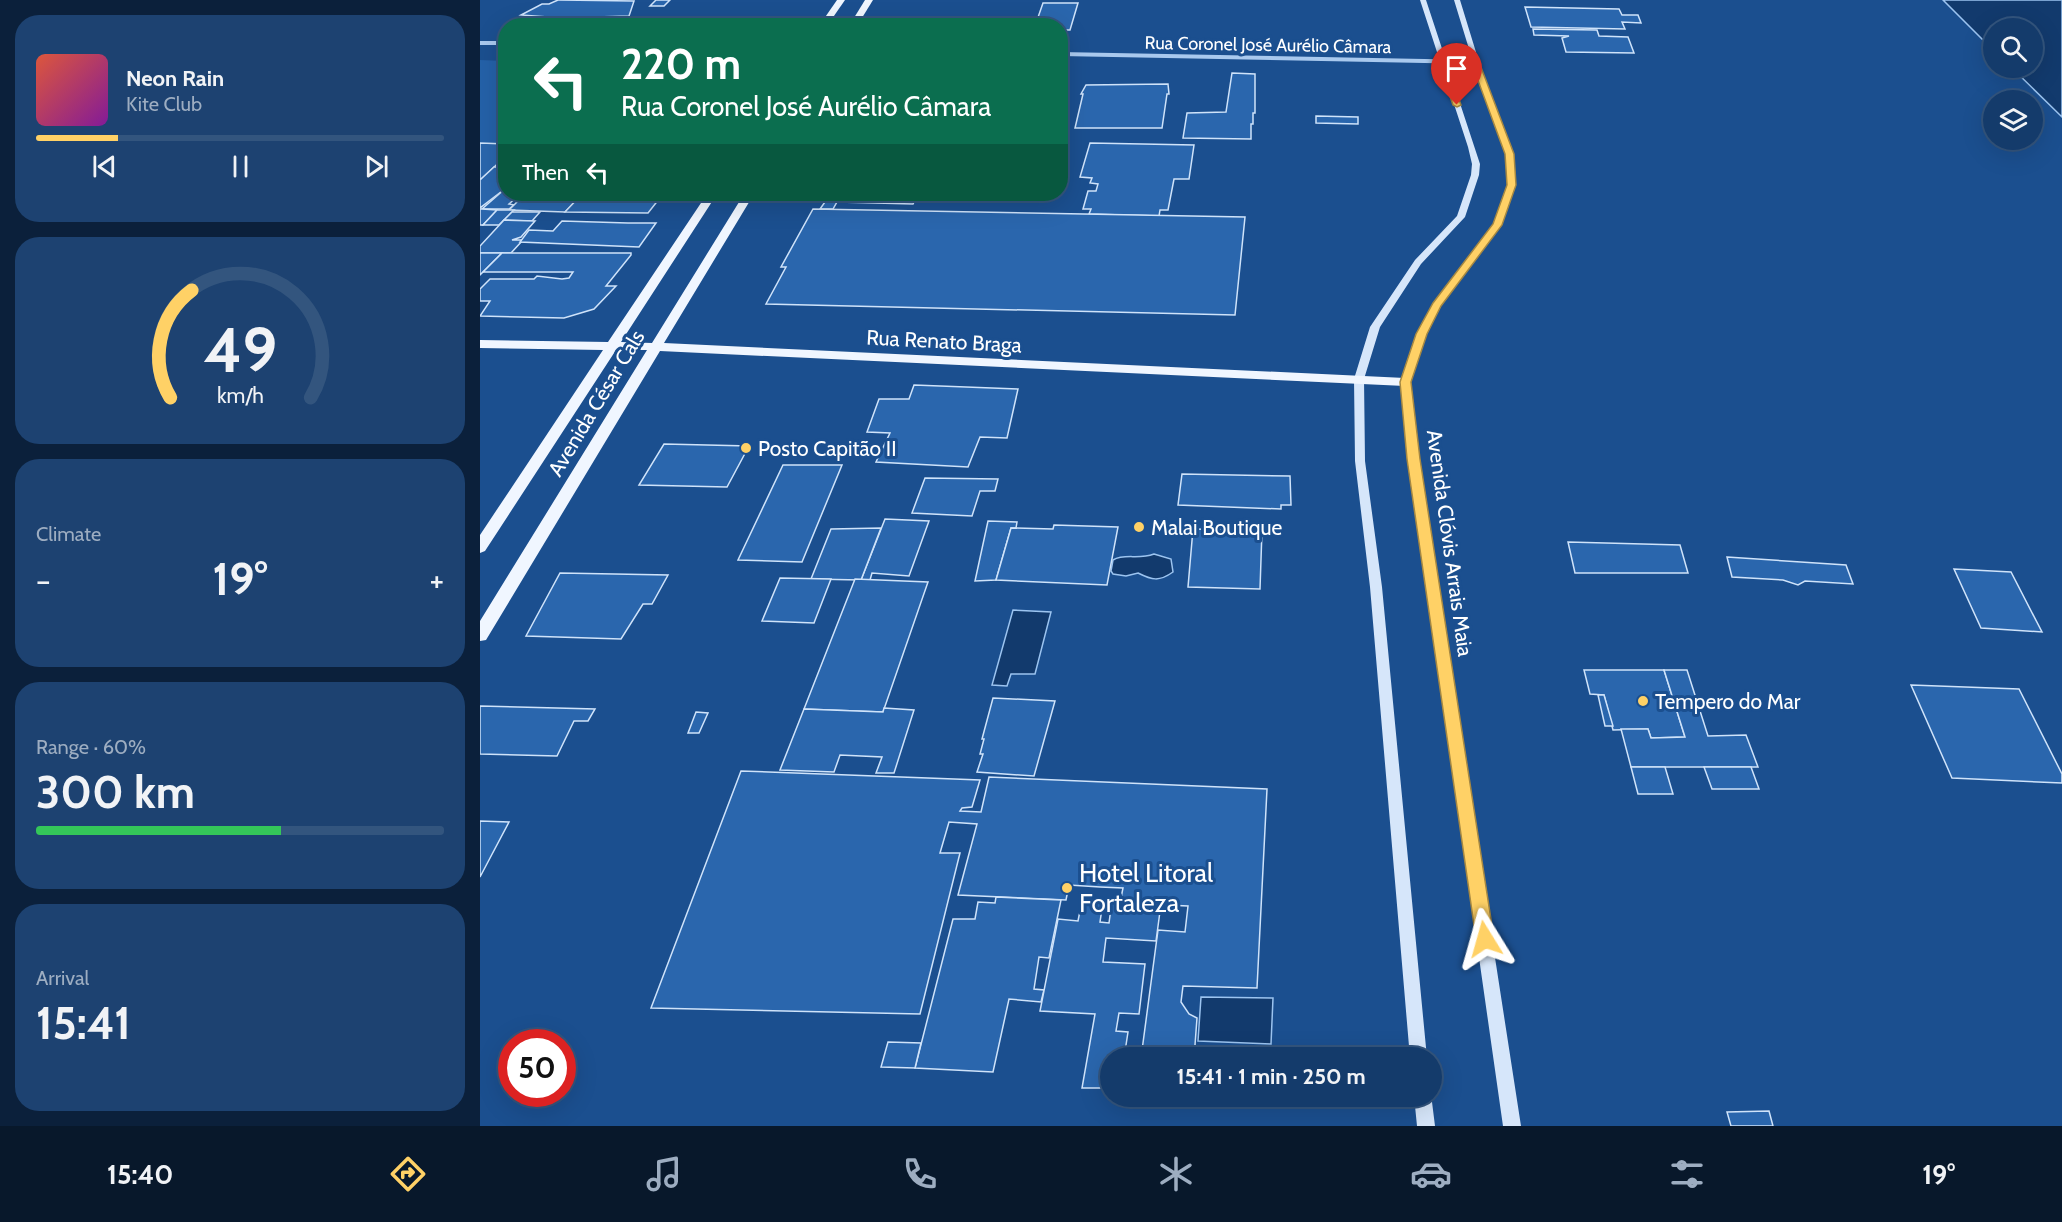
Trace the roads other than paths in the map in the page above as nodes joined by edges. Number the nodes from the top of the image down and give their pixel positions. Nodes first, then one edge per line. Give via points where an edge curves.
1 (840, 0) edge
2 (869, 0) edge
3 (1423, 0) edge
4 (1457, 0) edge
5 (828, 18) edge
6 (858, 18) edge
7 (480, 43) edge
8 (498, 44) edge
9 (1068, 54) edge
10 (1442, 62) junction
11 (1476, 62) junction
12 (707, 201) edge
13 (745, 201) edge
14 (480, 344) edge
15 (613, 346) junction
16 (654, 347) junction
17 (1359, 379) junction
18 (1405, 382) junction
19 (480, 547) edge
20 (480, 635) edge
21 (1418, 1047) edge
22 (1424, 1107) edge
23 (1426, 1126) edge
24 (1512, 1126) edge

1 - 5 main road
2 - 6 main road
3 - 10 main road
4 - 11 main road, Avenida Clóvis Arrais Maia
7 - 8 street
9 - 10 street, Rua Coronel José Aurélio Câmara
10 - 11 street, Rua Coronel José Aurélio Câmara
10 - 17 main road via 1476,164 1473,188 1461,217 1418,262 1375,327
11 - 18 main road, Avenida Clóvis Arrais Maia via 1509,154 1512,185 1497,225 1436,306
12 - 15 main road, Avenida César Cals
13 - 16 main road, Avenida César Cals
14 - 15 main road, Rua Renato Braga
15 - 16 main road, Rua Renato Braga
15 - 19 main road, Avenida César Cals
16 - 17 main road, Rua Renato Braga
16 - 20 main road, Avenida César Cals
17 - 18 main road, Rua Renato Braga
17 - 21 main road via 1360,461 1376,587
18 - 24 main road, Avenida Clóvis Arrais Maia via 1413,459
22 - 23 main road

